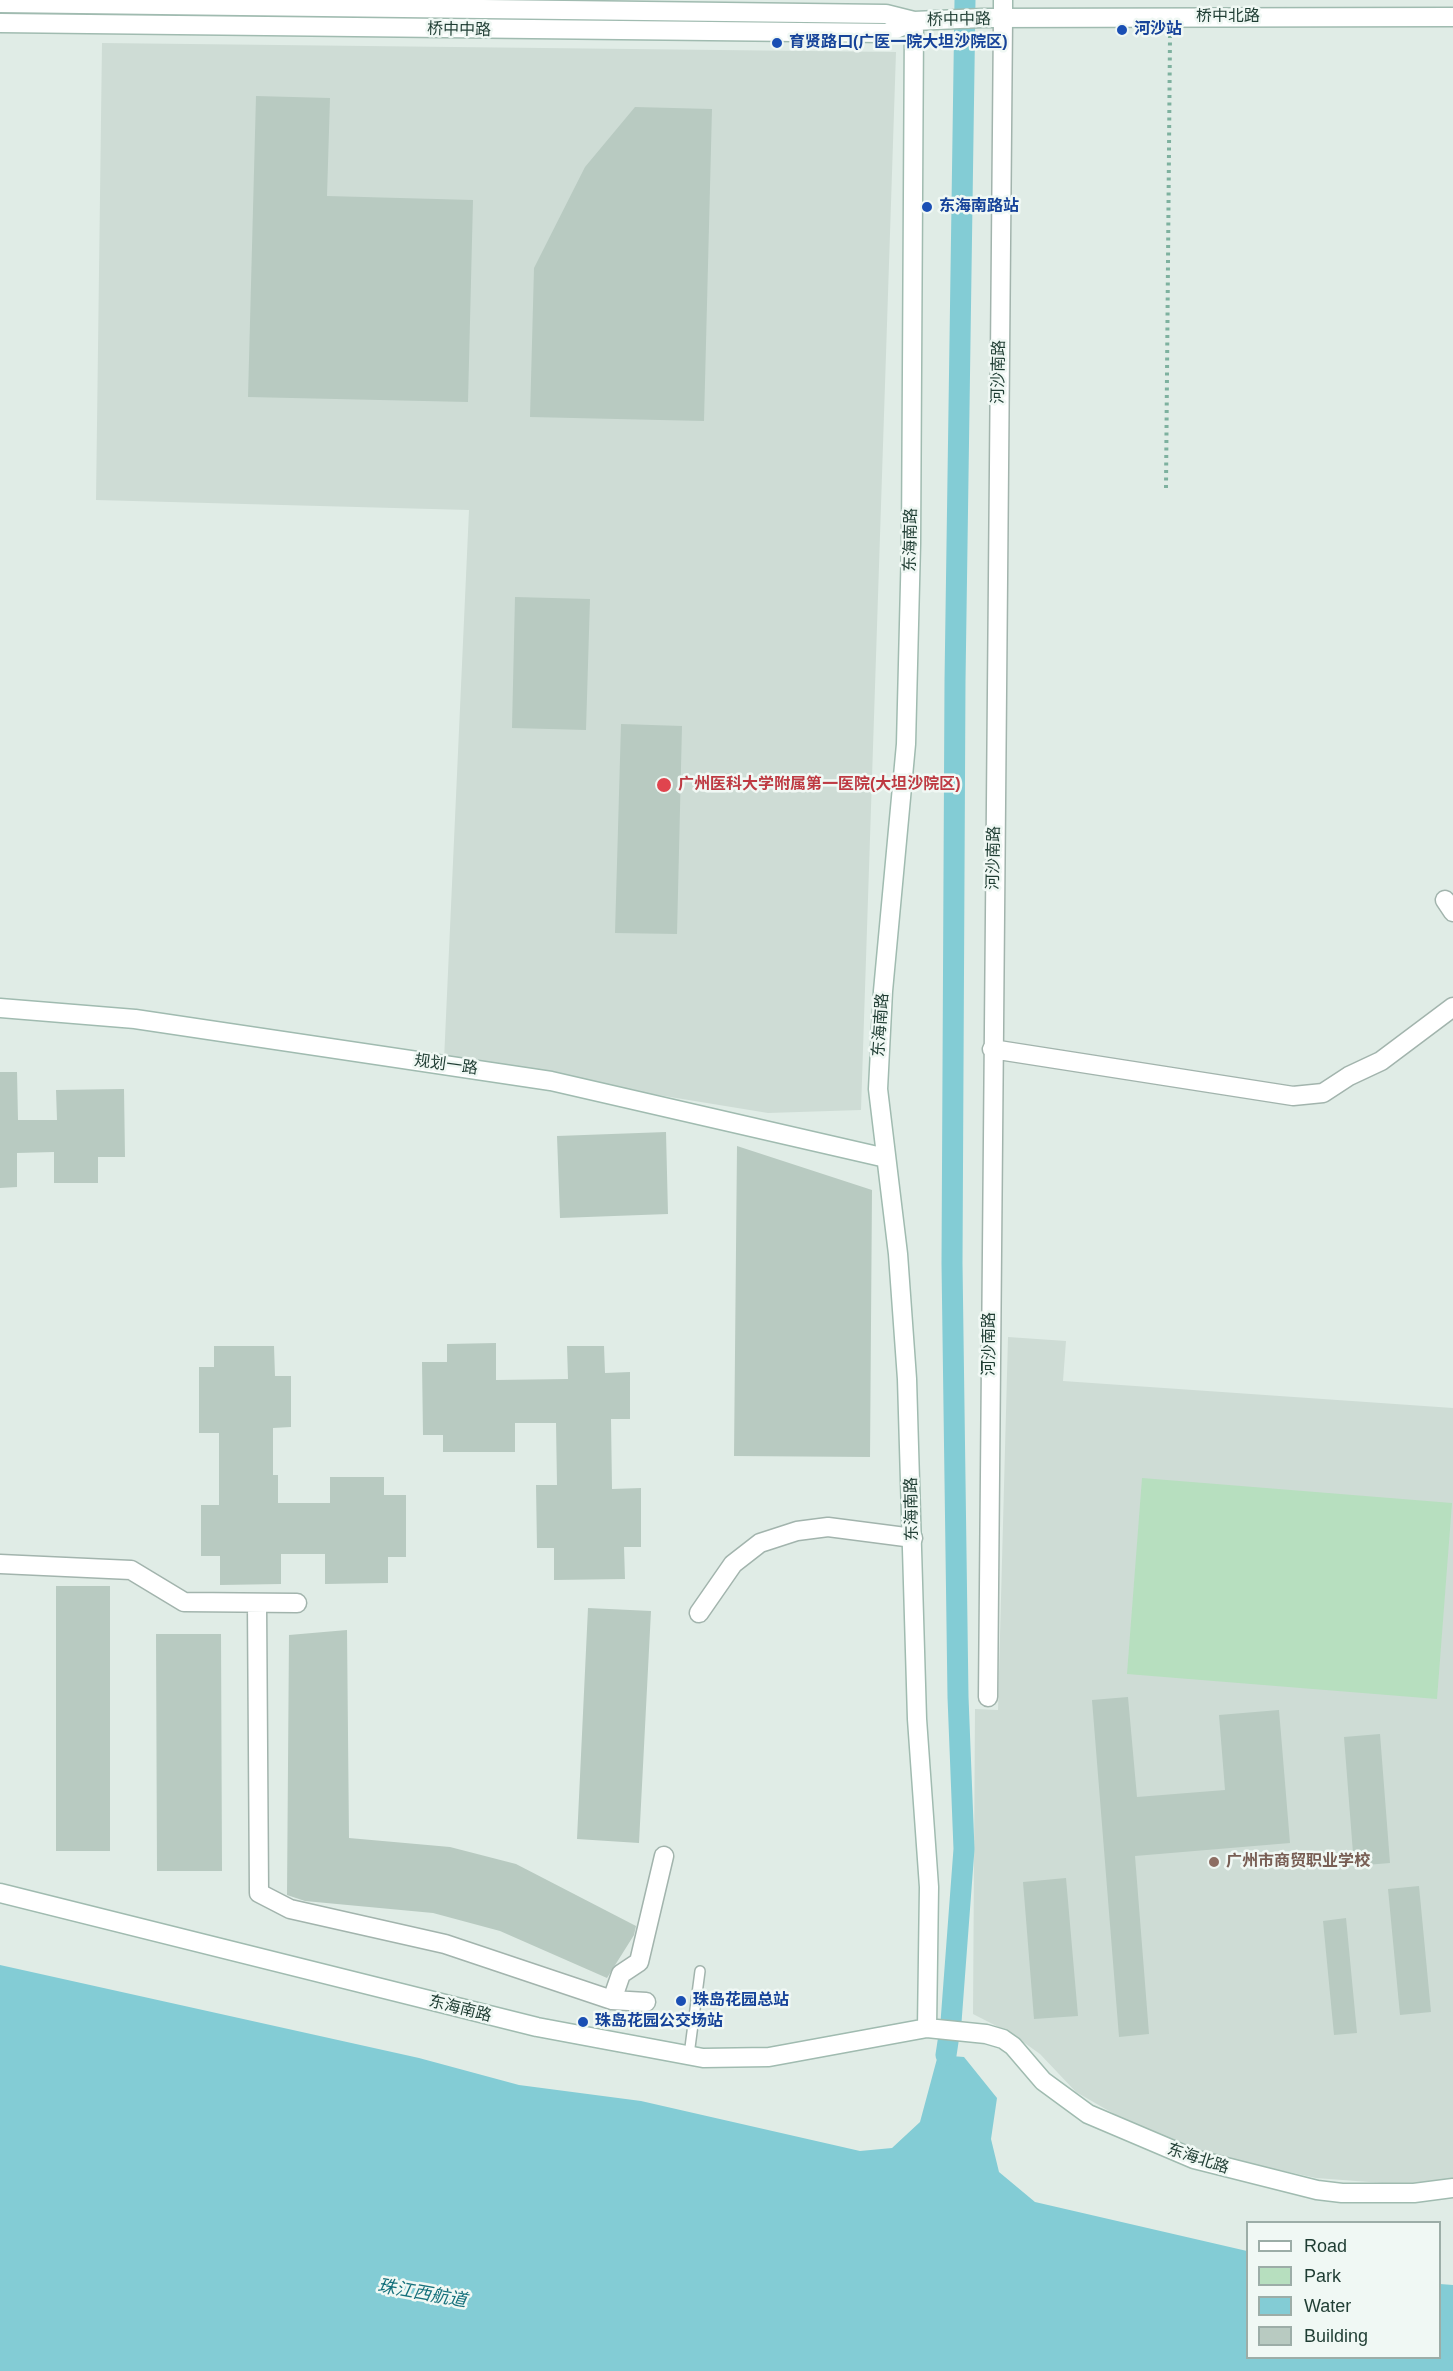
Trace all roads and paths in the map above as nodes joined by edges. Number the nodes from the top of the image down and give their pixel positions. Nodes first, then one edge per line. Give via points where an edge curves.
1 (1003, 0) edge
2 (0, 3) edge
3 (1171, 17) junction
4 (1453, 18) edge
5 (1003, 19) junction
6 (918, 21) junction
7 (0, 23) edge
8 (1166, 488) dead end
9 (1453, 1007) edge
10 (0, 1008) edge
11 (992, 1049) junction
12 (886, 1158) junction
13 (913, 1538) junction
14 (0, 1564) edge
15 (258, 1603) junction
16 (297, 1603) dead end
17 (699, 1613) dead end
18 (988, 1696) dead end
19 (664, 1856) dead end
20 (0, 1893) edge
21 (700, 1971) dead end
22 (612, 2000) junction
23 (646, 2002) dead end
24 (936, 2029) junction
25 (977, 2032) joint
26 (688, 2055) junction
27 (1453, 2188) edge

1 - 5 street, 河沙南路
2 - 6 street, 桥中中路 via 885,14
3 - 4 street, 桥中北路
3 - 5 street, 桥中北路
3 - 8 path
5 - 6 street, 桥中中路
5 - 11 street, 河沙南路
6 - 7 street, 桥中中路 via 887,33
6 - 12 street, 东海南路 via 906,744 879,1041 878,1089
9 - 11 street via 1381,1061 1323,1093 1293,1096
10 - 12 street, 规划一路 via 135,1020 551,1081
11 - 18 street, 河沙南路
12 - 13 street, 东海南路 via 904,1321
13 - 17 street via 828,1527 797,1531 760,1543 733,1564
13 - 24 street, 东海南路 via 920,1770
14 - 15 street via 131,1570 184,1602
15 - 16 street
15 - 22 street via 260,1893 290,1909 445,1944
19 - 22 street via 639,1962 621,1974
20 - 26 street, 东海南路 via 537,2027
21 - 26 lane
22 - 23 street
24 - 25 street, 东海南路
24 - 26 street, 东海南路 via 769,2057
25 - 27 street, 东海北路 via 996,2036 1013,2046 1043,2081 1088,2114 1194,2159 1334,2192 1414,2193

